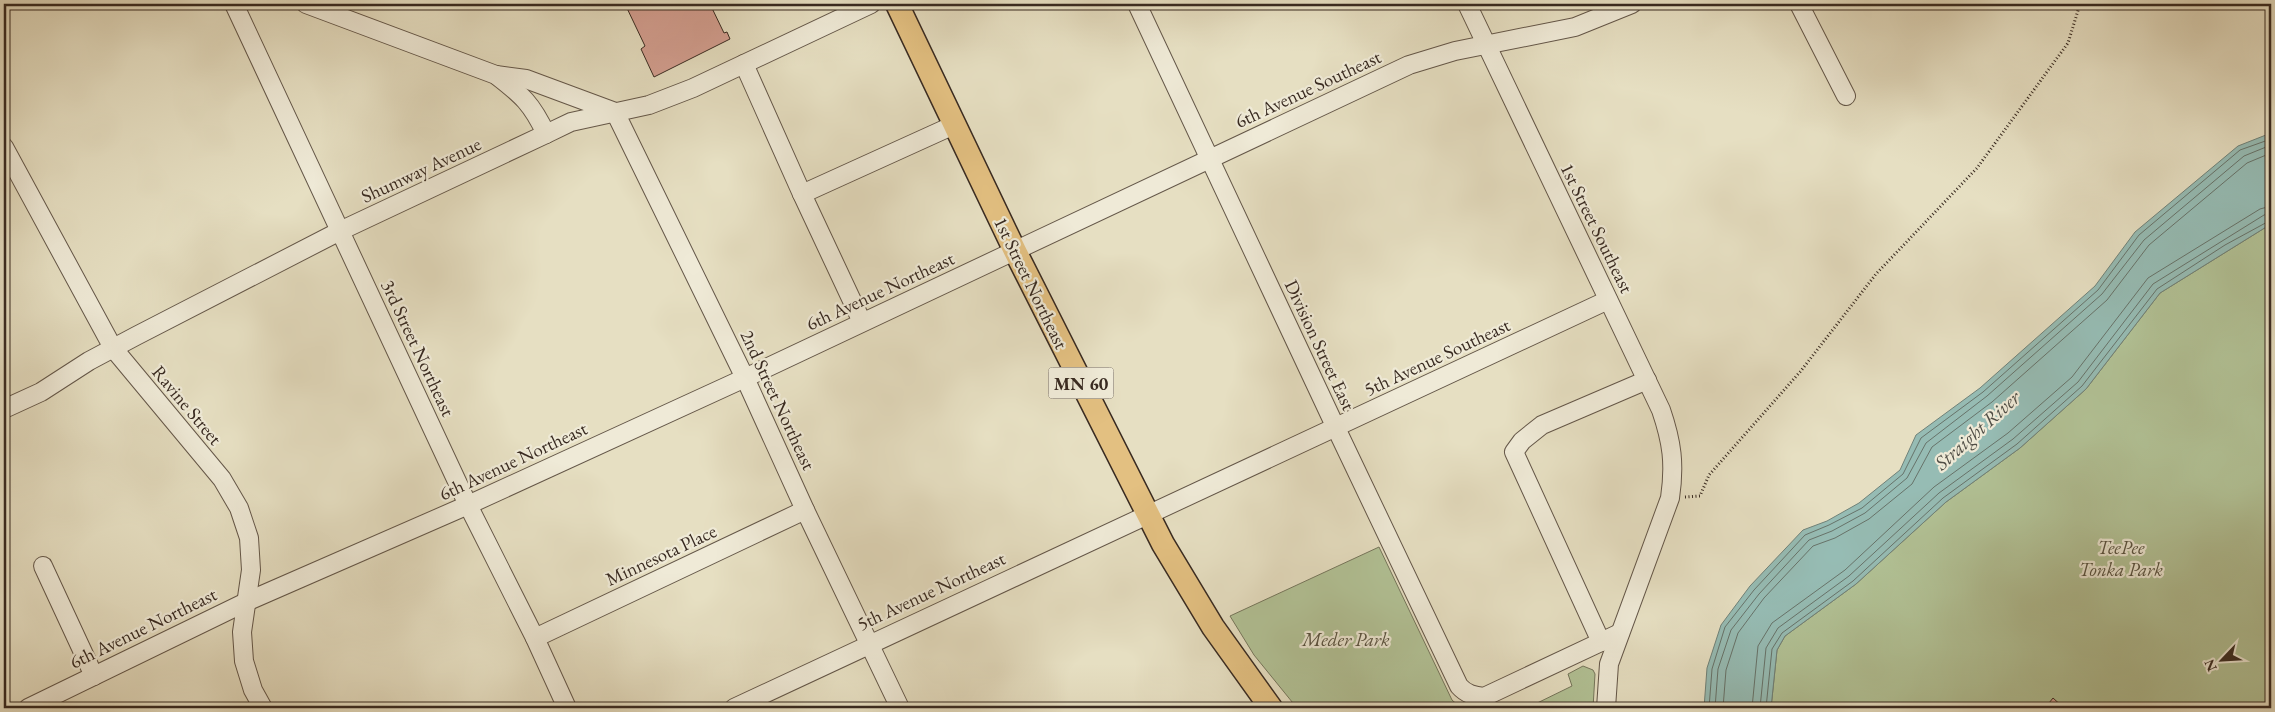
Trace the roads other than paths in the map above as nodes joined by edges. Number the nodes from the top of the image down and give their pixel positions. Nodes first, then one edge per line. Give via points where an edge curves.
1 (234, 4) edge
2 (306, 4) edge
3 (871, 4) edge
4 (898, 4) edge
5 (1137, 4) edge
6 (1467, 4) edge
7 (1632, 4) edge
8 (1799, 4) edge
9 (1486, 44) junction
10 (744, 64) junction
11 (496, 75) junction
12 (1846, 96) dead end
13 (615, 112) junction
14 (954, 125) junction
15 (546, 134) junction
16 (4, 147) edge
17 (1209, 158) junction
18 (8, 166) edge
19 (802, 194) junction
20 (340, 231) junction
21 (1015, 251) junction
22 (1608, 300) junction
23 (862, 322) junction
24 (113, 348) junction
25 (745, 378) junction
26 (1647, 380) junction
27 (4, 409) edge
28 (1336, 428) junction
29 (468, 505) junction
30 (805, 510) junction
31 (1148, 514) junction
32 (43, 566) dead end
33 (246, 602) junction
34 (1620, 632) junction
35 (535, 638) junction
36 (1601, 642) junction
37 (870, 644) junction
38 (94, 676) junction
39 (28, 708) edge
40 (263, 708) edge
41 (567, 708) edge
42 (734, 708) edge
43 (900, 708) edge
44 (1271, 708) edge
45 (1606, 708) edge

1 - 20 street, 3rd Street Northeast
2 - 11 street
3 - 10 street, Shumway Avenue
4 - 14 main road, 1st Street Northeast / MN 60
5 - 17 street, Division Street East
6 - 9 street, 1st Street Southeast
7 - 9 street, 6th Avenue Southeast via 1575,27
8 - 12 street
9 - 17 street, 6th Avenue Southeast via 1409,65
9 - 22 street, 1st Street Southeast
10 - 13 street, Shumway Avenue via 649,105
10 - 19 street
11 - 13 street via 526,79
11 - 15 street via 535,110
13 - 15 street, Shumway Avenue via 571,122
13 - 25 street, 2nd Street Northeast
14 - 19 street
14 - 21 main road, 1st Street Northeast / MN 60
15 - 20 street, Shumway Avenue
16 - 18 street, Ravine Street
17 - 21 street, 6th Avenue Southeast
17 - 28 street, Division Street East
18 - 24 street, Ravine Street
19 - 23 street
20 - 24 street, Shumway Avenue
20 - 29 street, 3rd Street Northeast
21 - 23 street, 6th Avenue Northeast
21 - 31 main road, 1st Street Northeast / MN 60
22 - 26 street, 1st Street Southeast
22 - 28 street, 5th Avenue Southeast
23 - 25 street, 6th Avenue Northeast
24 - 27 street, Shumway Avenue via 41,392
24 - 33 street, Ravine Street via 222,479 239,508 249,546 251,570
25 - 29 street, 6th Avenue Northeast
25 - 30 street, 2nd Street Northeast
26 - 34 street, 1st Street Southeast via 1672,442 1674,474 1670,498
26 - 36 street via 1542,425 1514,452
28 - 31 street, 5th Avenue Southeast
28 - 36 street, Division Street East via 1463,691 1484,697
29 - 33 street, 6th Avenue Northeast
29 - 35 street, 3rd Street Northeast
30 - 35 street, Minnesota Place
30 - 37 street, 2nd Street Northeast
31 - 37 street, 5th Avenue Northeast
31 - 44 main road, 1st Street Northeast / MN 60 via 1195,599
32 - 38 street
33 - 38 street, 6th Avenue Northeast
33 - 40 street, Ravine Street via 242,632 244,661 253,690
34 - 36 street
34 - 45 street, 1st Street Southeast via 1610,664
35 - 41 street, 3rd Street Northeast
37 - 42 street, 5th Avenue Northeast
37 - 43 street, 2nd Street Northeast
38 - 39 street, 6th Avenue Northeast

